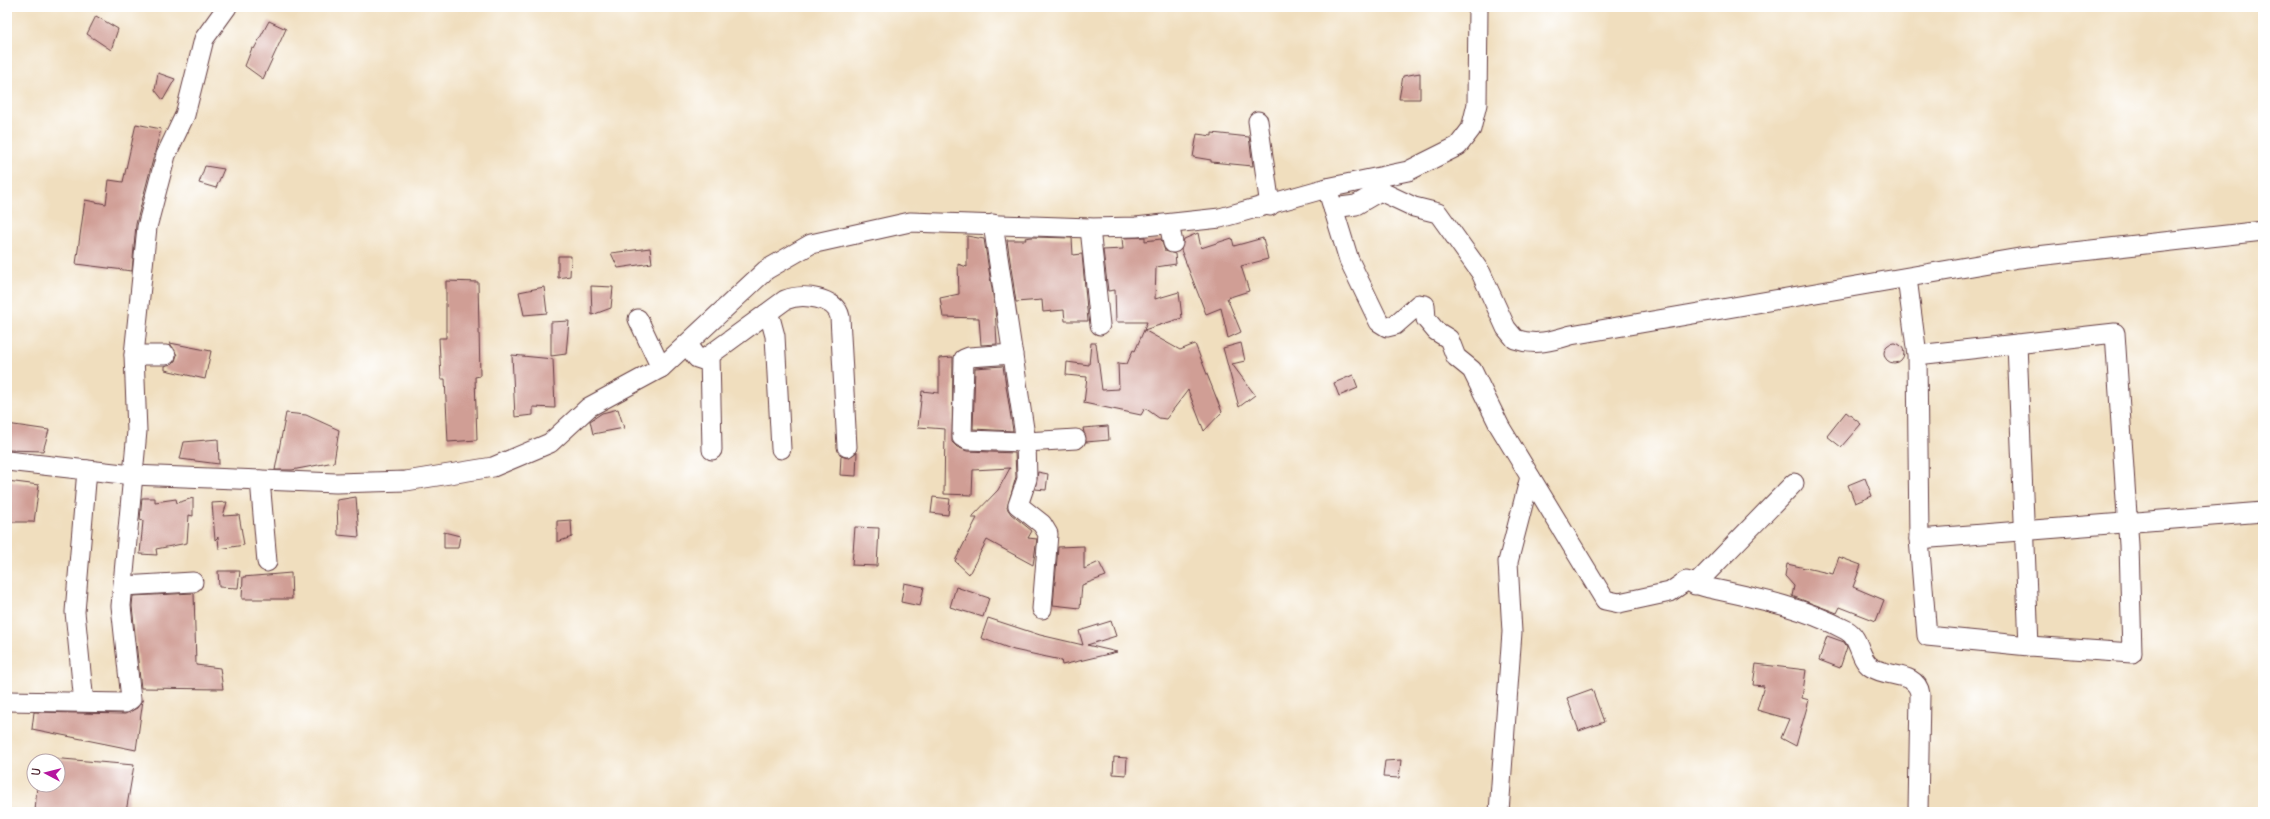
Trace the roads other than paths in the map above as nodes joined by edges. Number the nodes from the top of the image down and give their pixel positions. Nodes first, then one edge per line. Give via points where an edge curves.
1 (227, 7) edge
2 (1478, 7) edge
3 (1258, 121) dead end
4 (1327, 188) junction
5 (1270, 206) junction
6 (1333, 208) junction
7 (993, 224) junction
8 (1169, 224) junction
9 (1090, 228) junction
10 (2263, 231) edge
11 (1173, 243) dead end
12 (1907, 278) junction
13 (766, 314) junction
14 (638, 319) dead end
15 (1100, 325) dead end
16 (2017, 344) junction
17 (687, 345) junction
18 (1013, 354) junction
19 (134, 355) junction
20 (166, 355) dead end
21 (710, 355) junction
22 (1917, 355) junction
23 (662, 368) junction
24 (1076, 439) dead end
25 (1026, 442) junction
26 (847, 447) dead end
27 (781, 449) dead end
28 (712, 450) dead end
29 (7, 461) edge
30 (87, 470) junction
31 (132, 475) junction
32 (1530, 477) junction
33 (260, 480) junction
34 (1794, 483) dead end
35 (2263, 512) edge
36 (2128, 523) junction
37 (2026, 530) junction
38 (1919, 539) junction
39 (267, 562) dead end
40 (193, 582) dead end
41 (1695, 585) junction
42 (123, 586) junction
43 (1042, 609) dead end
44 (2029, 646) junction
45 (83, 693) dead end
46 (7, 701) edge
47 (1499, 812) edge
48 (1918, 812) edge

1 - 19 street via 204,39 185,115 166,155 147,227
2 - 4 street via 1478,104 1471,129 1458,146 1408,171
3 - 5 street
4 - 5 street
4 - 6 street
5 - 8 street via 1220,218
6 - 12 street via 1356,205 1380,191 1414,207 1438,213 1481,274 1506,328 1515,339 1522,342 1551,341 1571,335
6 - 32 street via 1349,260 1379,322 1387,327 1395,325 1416,306 1424,305 1426,319 1436,331 1450,339 1459,361 1472,370 1500,426
7 - 9 street
7 - 17 street via 910,222 811,244 766,270
7 - 18 street
8 - 9 street
8 - 11 street
9 - 15 street
10 - 12 street via 2019,258
12 - 22 street
13 - 21 street
13 - 26 street via 785,300 798,296 810,297 837,309 840,317
13 - 27 street via 775,336
14 - 23 street
16 - 22 street
16 - 36 street via 2115,333
16 - 37 street
17 - 21 street via 697,358 703,360
17 - 23 street
18 - 25 street
18 - 25 street via 964,359 961,434 968,440
19 - 20 street
19 - 31 street via 137,431
21 - 28 street
22 - 38 street
23 - 33 street via 589,407 550,443 493,467 406,481 336,483
24 - 25 street
25 - 43 street via 1027,479 1018,505 1042,524 1048,534
29 - 30 street
30 - 31 street
30 - 45 street via 75,612
31 - 33 street
31 - 42 street
32 - 41 street via 1605,600 1619,603 1670,592 1686,581
32 - 47 street via 1508,562 1511,635
33 - 39 street
34 - 41 street
35 - 36 street
36 - 37 street
36 - 44 street via 2132,653
37 - 38 street
37 - 44 street
38 - 44 street via 1927,636
40 - 42 street
41 - 48 street via 1750,596 1813,615 1846,630 1855,638 1870,666 1878,671 1914,680 1920,694
42 - 46 street via 121,606 131,699 128,702

